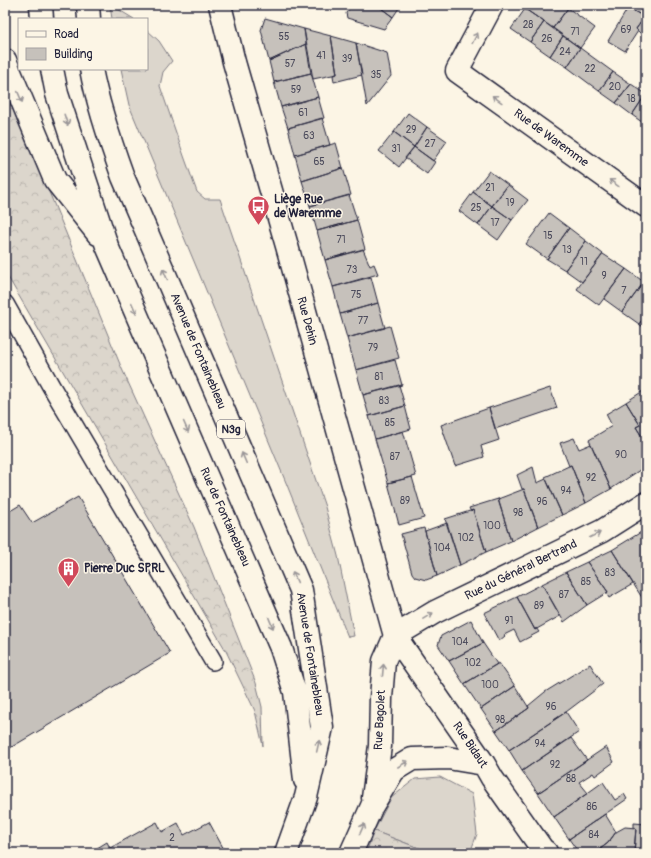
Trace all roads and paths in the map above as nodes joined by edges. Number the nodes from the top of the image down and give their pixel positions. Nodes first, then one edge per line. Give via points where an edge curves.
1 (41, 5) edge
2 (88, 5) edge
3 (220, 5) edge
4 (492, 5) edge
5 (42, 18) edge
6 (89, 18) edge
7 (5, 60) edge
8 (52, 70) edge
9 (91, 70) edge
10 (646, 206) edge
11 (107, 246) junction
12 (5, 304) edge
13 (646, 503) edge
14 (395, 636) junction
15 (213, 661) dead end
16 (484, 764) junction
17 (306, 797) junction
18 (372, 806) junction
19 (286, 853) edge
20 (351, 853) edge
21 (546, 853) edge

1 - 5 street
2 - 6 street
3 - 14 street, Rue Dehin
10 -> 4 street, Rue de Waremme via 457,70
7 -> 11 street via 55,180
8 -> 11 street, N3g
17 -> 9 street, Avenue de Fontainebleau / N3g via 322,727 301,590 123,177 108,137
11 -> 17 street, Rue de Fontainebleau / N3g via 281,648 295,692
12 - 15 lane via 50,386
14 -> 13 street, Rue du Général Bertrand via 435,612 602,531
14 - 16 street, Rue Bidaut
18 -> 14 street, Rue Bagolet via 380,746 384,661
18 -> 16 street, Rue Bagolet via 394,770 412,759 448,758
16 - 21 street, Rue Bidaut
17 - 19 street, N3g
20 -> 18 street, Rue Bagolet

